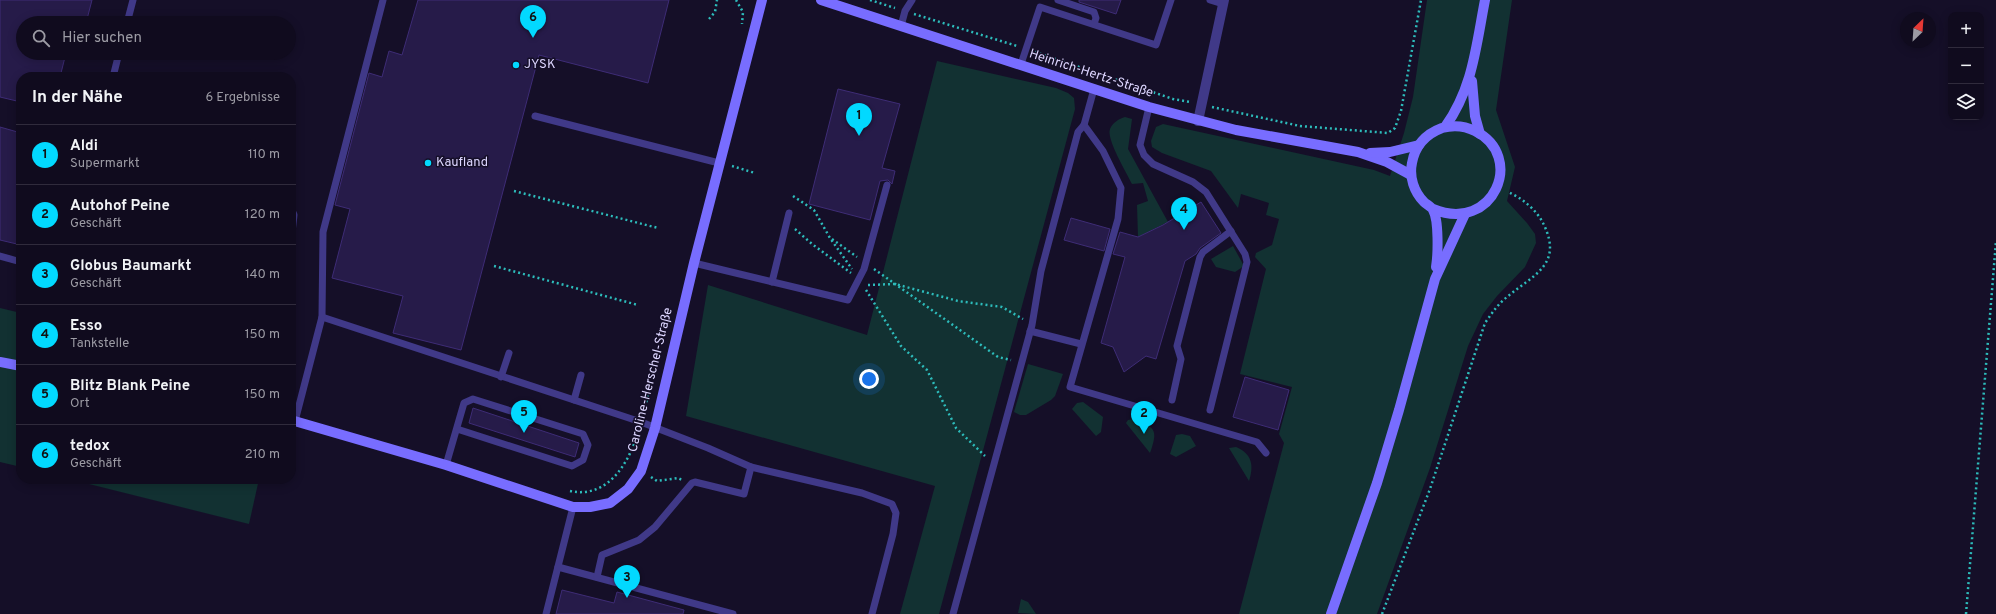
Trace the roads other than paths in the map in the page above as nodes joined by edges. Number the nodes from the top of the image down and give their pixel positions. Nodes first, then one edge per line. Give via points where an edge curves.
1 (133, 0) edge
2 (383, 0) edge
3 (762, 0) edge
4 (821, 0) edge
5 (912, 0) edge
6 (1058, 0) edge
7 (1171, 0) edge
8 (1210, 0) edge
9 (1484, 0) edge
10 (1223, 2) edge
11 (129, 16) edge
12 (1094, 24) junction
13 (901, 26) junction
14 (117, 60) edge
15 (1021, 64) junction
16 (1473, 65) junction
17 (114, 72) edge
18 (1094, 89) junction
19 (1149, 108) junction
20 (535, 116) dead end
21 (1198, 121) junction
22 (1084, 125) junction
23 (1445, 127) junction
24 (1480, 134) junction
25 (1419, 145) junction
26 (1358, 152) junction
27 (719, 163) junction
28 (1411, 175) junction
29 (887, 185) dead end
30 (1433, 209) junction
31 (789, 213) dead end
32 (1465, 214) junction
33 (1231, 231) junction
34 (0, 256) edge
35 (16, 261) edge
36 (694, 263) junction
37 (1435, 279) junction
38 (772, 282) junction
39 (322, 317) junction
40 (1031, 328) junction
41 (1082, 344) junction
42 (509, 352) dead end
43 (0, 362) edge
44 (16, 365) edge
45 (581, 375) dead end
46 (501, 377) junction
47 (574, 400) junction
48 (1172, 400) dead end
49 (296, 410) edge
50 (1210, 410) dead end
51 (296, 422) edge
52 (655, 428) junction
53 (457, 429) junction
54 (1266, 453) dead end
55 (446, 465) junction
56 (751, 467) junction
57 (573, 507) junction
58 (558, 567) junction
59 (597, 577) junction
60 (955, 613) edge
61 (546, 614) edge
62 (734, 614) edge
63 (872, 614) edge
64 (1331, 614) edge

1 - 11 lane
2 - 39 lane via 322,232
3 - 27 street, Caroline-Herschel-Straße
4 - 13 street, Heinrich-Hertz-Straße
5 - 13 lane via 905,11
6 - 12 lane via 1094,12
7 - 12 lane via 1156,45
8 - 10 lane
9 - 16 street
10 - 21 street
12 - 15 lane via 1040,7
13 - 15 street, Heinrich-Hertz-Straße
14 - 17 lane
15 - 18 street, Heinrich-Hertz-Straße
16 - 23 street via 1464,97
16 - 24 street via 1472,98
18 - 19 street, Heinrich-Hertz-Straße
18 - 22 lane
19 - 21 street, Heinrich-Hertz-Straße
19 - 33 lane via 1140,145 1144,155 1153,164 1193,182 1206,192
20 - 27 lane
21 - 26 street, Heinrich-Hertz-Straße
22 - 40 lane via 1078,132 1041,271
22 - 41 lane via 1103,151 1120,188 1118,219
23 - 24 street via 1469,128
23 - 25 street via 1430,134
24 - 32 street via 1490,142 1496,152 1500,176 1497,188 1484,205
25 - 26 street, Heinrich-Hertz-Straße via 1390,152
25 - 28 street via 1414,154
26 - 28 street, Heinrich-Hertz-Straße via 1387,162
27 - 36 street, Caroline-Herschel-Straße
28 - 30 street via 1418,195
29 - 38 lane via 866,263 848,300
30 - 32 street via 1454,215
30 - 37 street via 1438,240
31 - 38 lane
32 - 37 street
33 - 48 lane via 1200,257 1177,346 1181,359
33 - 50 lane via 1247,262
34 - 35 lane
36 - 38 lane
36 - 52 street, Caroline-Herschel-Straße
37 - 64 street via 1402,402
39 - 46 lane
39 - 49 lane
40 - 41 lane
40 - 60 lane
41 - 54 lane via 1070,387 1257,442
42 - 46 lane
43 - 44 street
45 - 47 lane
46 - 47 lane
47 - 52 lane
51 - 55 street, Caroline-Herschel-Straße
52 - 56 lane
52 - 57 street, Caroline-Herschel-Straße via 641,471 628,489 610,503
53 - 53 lane via 464,403 473,399 583,434 588,445 583,460 572,466
53 - 55 lane
55 - 57 street, Caroline-Herschel-Straße
56 - 59 lane via 744,494 695,482 690,484 655,527 639,540 602,555
56 - 63 lane via 862,493 892,504 896,513 893,534
57 - 58 lane
58 - 59 lane
58 - 61 lane
59 - 62 lane

